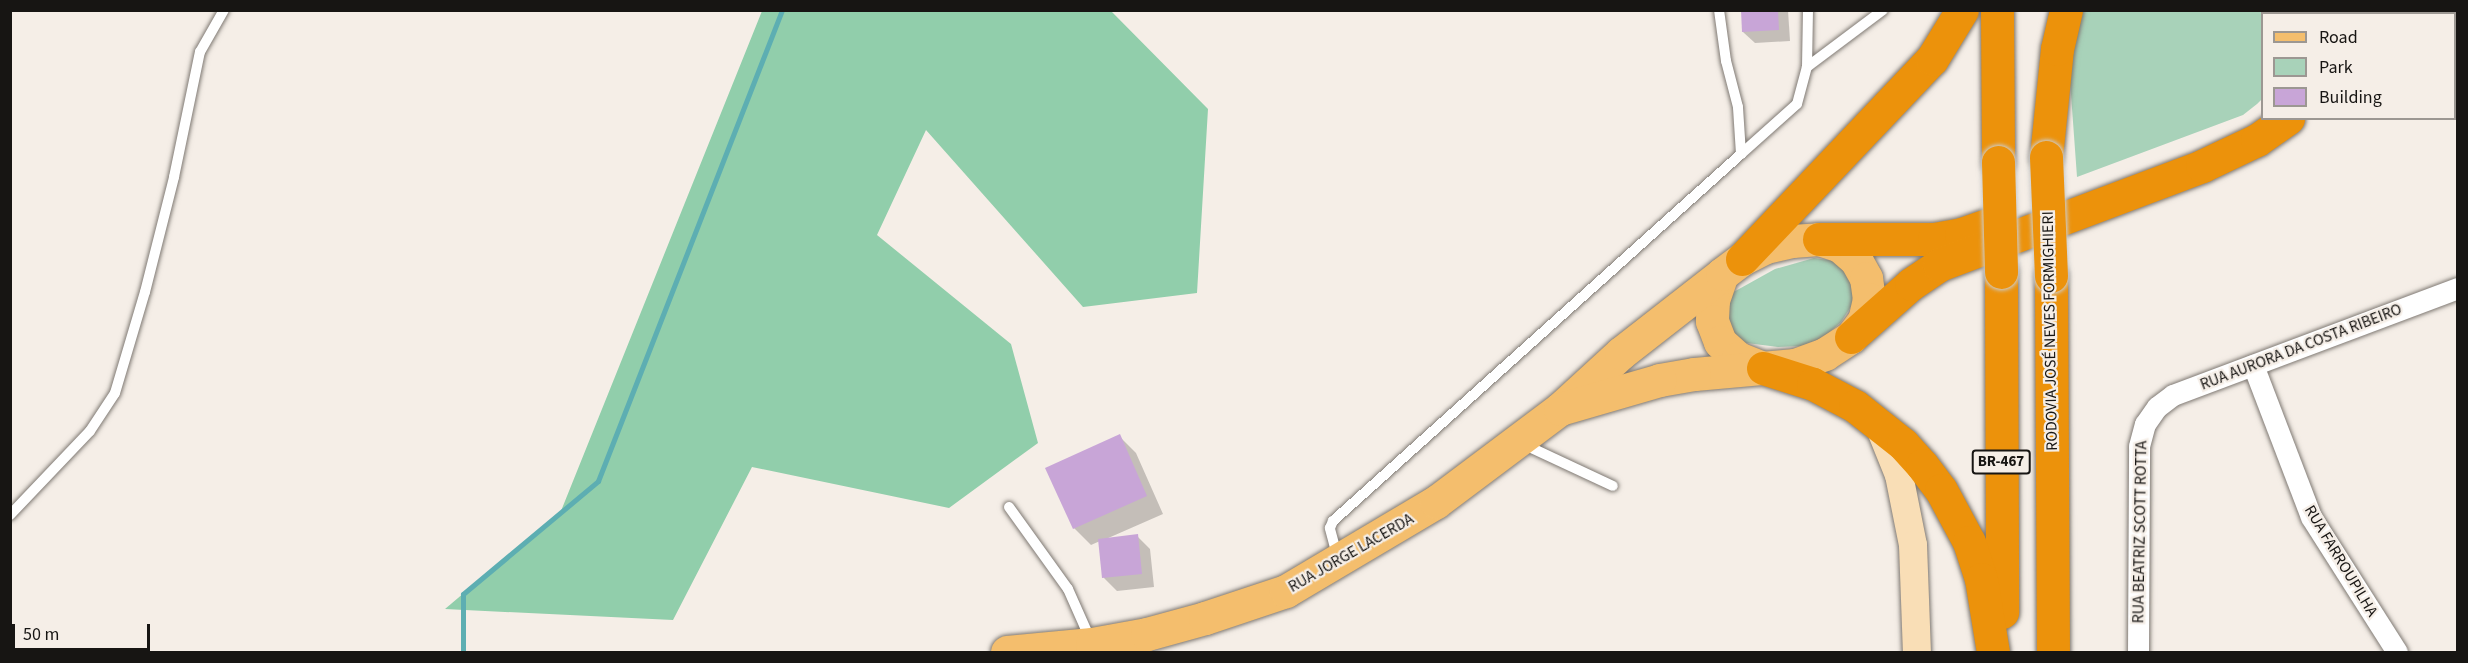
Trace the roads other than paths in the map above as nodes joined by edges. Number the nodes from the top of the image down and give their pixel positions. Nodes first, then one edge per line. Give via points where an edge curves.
1 (224, 10) edge
2 (1719, 10) edge
3 (1808, 10) edge
4 (1883, 10) edge
5 (1962, 10) edge
6 (1997, 10) edge
7 (2044, 10) edge
8 (2066, 10) edge
9 (1807, 68) junction
10 (2261, 113) edge
11 (2285, 120) edge
12 (1741, 154) junction
13 (2046, 157) junction
14 (1819, 239) junction
15 (1732, 266) junction
16 (2457, 288) edge
17 (1851, 337) junction
18 (2253, 365) junction
19 (1763, 368) junction
20 (1560, 409) junction
21 (2150, 414) joint
22 (1878, 423) junction
23 (1517, 442) junction
24 (1613, 486) dead end
25 (1009, 507) dead end
26 (10, 515) edge
27 (1339, 561) junction
28 (1092, 644) junction
29 (1007, 652) edge
30 (1917, 652) edge
31 (1992, 652) edge
32 (2002, 652) edge
33 (2053, 652) edge
34 (2138, 652) edge
35 (2397, 652) edge

1 - 26 lane via 200,52 165,212 115,393 90,431
2 - 12 lane via 1738,107
3 - 9 lane
4 - 9 lane
5 - 15 highway via 1932,59
6 - 32 highway, BR-467, bridge
7 - 13 highway, RODOVIA JOSÉ NEVES FORMIGHIERI / BR-467
8 - 13 highway via 2057,49
9 - 12 lane via 1797,104
10 - 14 highway via 2186,152 1961,234 1934,239
11 - 17 highway via 2257,140 2202,166 1939,265 1911,284
12 - 27 lane via 1333,521 1330,528
13 - 33 highway, RODOVIA JOSÉ NEVES FORMIGHIERI / BR-467, bridge via 2051,276
14 - 15 main road via 1775,245
14 - 17 main road via 1839,246 1856,260 1866,278 1869,299 1864,320
15 - 19 main road via 1713,300 1712,321 1720,342 1738,358
15 - 20 main road, RUA JORGE LACERDA via 1621,353
16 - 18 street, RUA AURORA DA COSTA RIBEIRO
17 - 19 main road via 1815,358 1795,365
18 - 21 street, RUA AURORA DA COSTA RIBEIRO via 2172,395
18 - 35 street, RUA FARROUPILHA via 2311,517
19 - 20 main road, RUA JORGE LACERDA via 1660,380
19 - 22 highway via 1813,384 1846,400
20 - 23 main road, RUA JORGE LACERDA
21 - 34 street, RUA BEATRIZ SCOTT ROTTA via 2139,446
22 - 30 main road via 1899,475 1913,545
22 - 31 highway via 1922,465 1957,516 1981,579
23 - 24 lane
23 - 27 main road, RUA JORGE LACERDA via 1436,502
25 - 28 lane via 1068,589
27 - 28 main road, RUA JORGE LACERDA via 1286,591 1196,621
28 - 29 main road, RUA JORGE LACERDA

